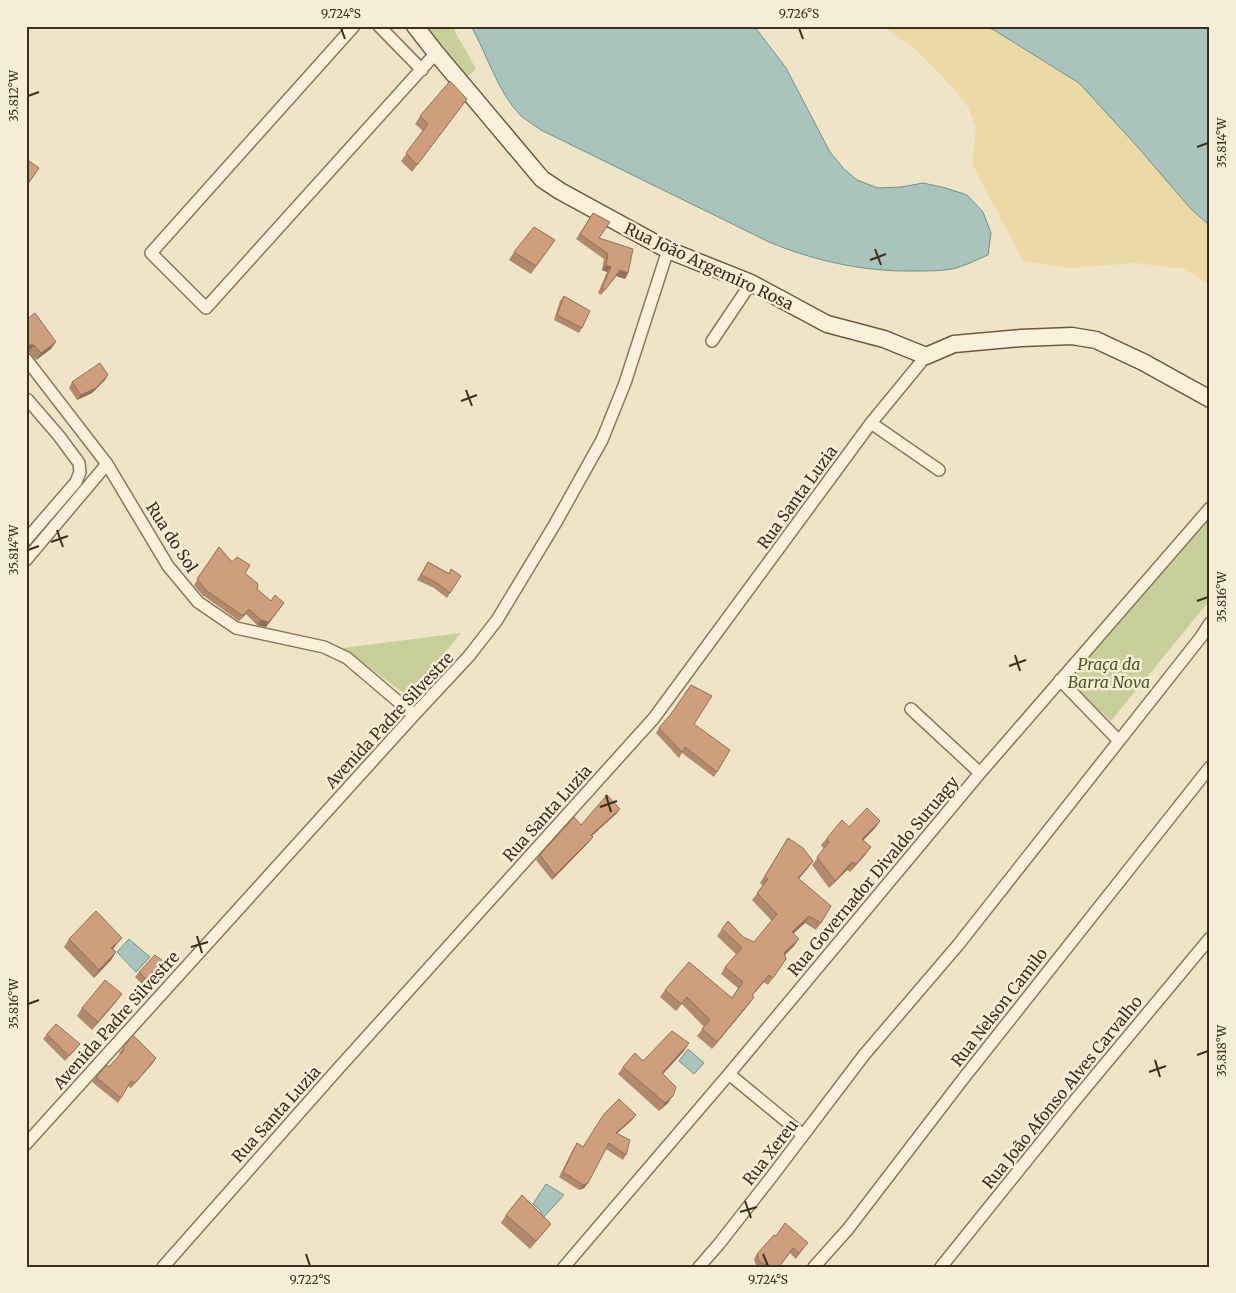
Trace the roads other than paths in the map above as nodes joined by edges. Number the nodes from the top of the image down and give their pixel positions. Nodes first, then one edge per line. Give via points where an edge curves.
1 (354, 26) edge
2 (380, 26) edge
3 (414, 26) edge
4 (436, 53) junction
5 (422, 70) junction
6 (668, 250) junction
7 (751, 283) junction
8 (712, 341) dead end
9 (926, 356) junction
10 (26, 359) edge
11 (26, 399) edge
12 (1210, 399) edge
13 (74, 421) junction
14 (871, 424) junction
15 (59, 436) junction
16 (107, 464) junction
17 (939, 470) dead end
18 (1210, 508) edge
19 (26, 540) edge
20 (26, 560) edge
21 (1210, 623) edge
22 (1060, 680) junction
23 (911, 709) dead end
24 (414, 715) junction
25 (1119, 742) junction
26 (1210, 767) edge
27 (980, 773) junction
28 (1210, 938) edge
29 (729, 1074) junction
30 (803, 1135) junction
31 (26, 1144) edge
32 (163, 1267) edge
33 (564, 1267) edge
34 (699, 1267) edge
35 (814, 1267) edge
36 (941, 1267) edge

1 - 5 street via 151,253 206,308
2 - 5 street
3 - 4 street, Rua João Argemiro Rosa
4 - 5 street
4 - 6 street, Rua João Argemiro Rosa via 542,179
6 - 7 street, Rua João Argemiro Rosa
6 - 24 street, Avenida Padre Silvestre via 625,383 602,440 497,620 470,656
7 - 8 street
7 - 9 street, Rua João Argemiro Rosa via 827,324 884,339
9 - 12 street via 954,344 1072,336 1096,340
9 - 14 street, Rua Santa Luzia
10 - 13 street, Rua do Sol
11 - 15 street
13 - 15 street
13 - 16 street, Rua do Sol
14 - 17 street
14 - 32 street, Rua Santa Luzia via 654,718
15 - 19 street via 79,463 80,472 76,482
16 - 20 street
16 - 24 street, Rua do Sol via 168,566 198,602 236,628 324,647 347,658
18 - 22 street, Rua Governador Divaldo Suruagy
21 - 25 street, Rua Xereu
22 - 25 street
22 - 27 street, Rua Governador Divaldo Suruagy
23 - 27 street
24 - 31 street, Avenida Padre Silvestre
25 - 30 street, Rua Xereu via 958,945 864,1055
26 - 35 street, Rua Nelson Camilo via 848,1230
27 - 29 street, Rua Governador Divaldo Suruagy
28 - 36 street, Rua João Afonso Alves Carvalho
29 - 30 street
29 - 33 street, Rua Governador Divaldo Suruagy
30 - 34 street, Rua Xereu

